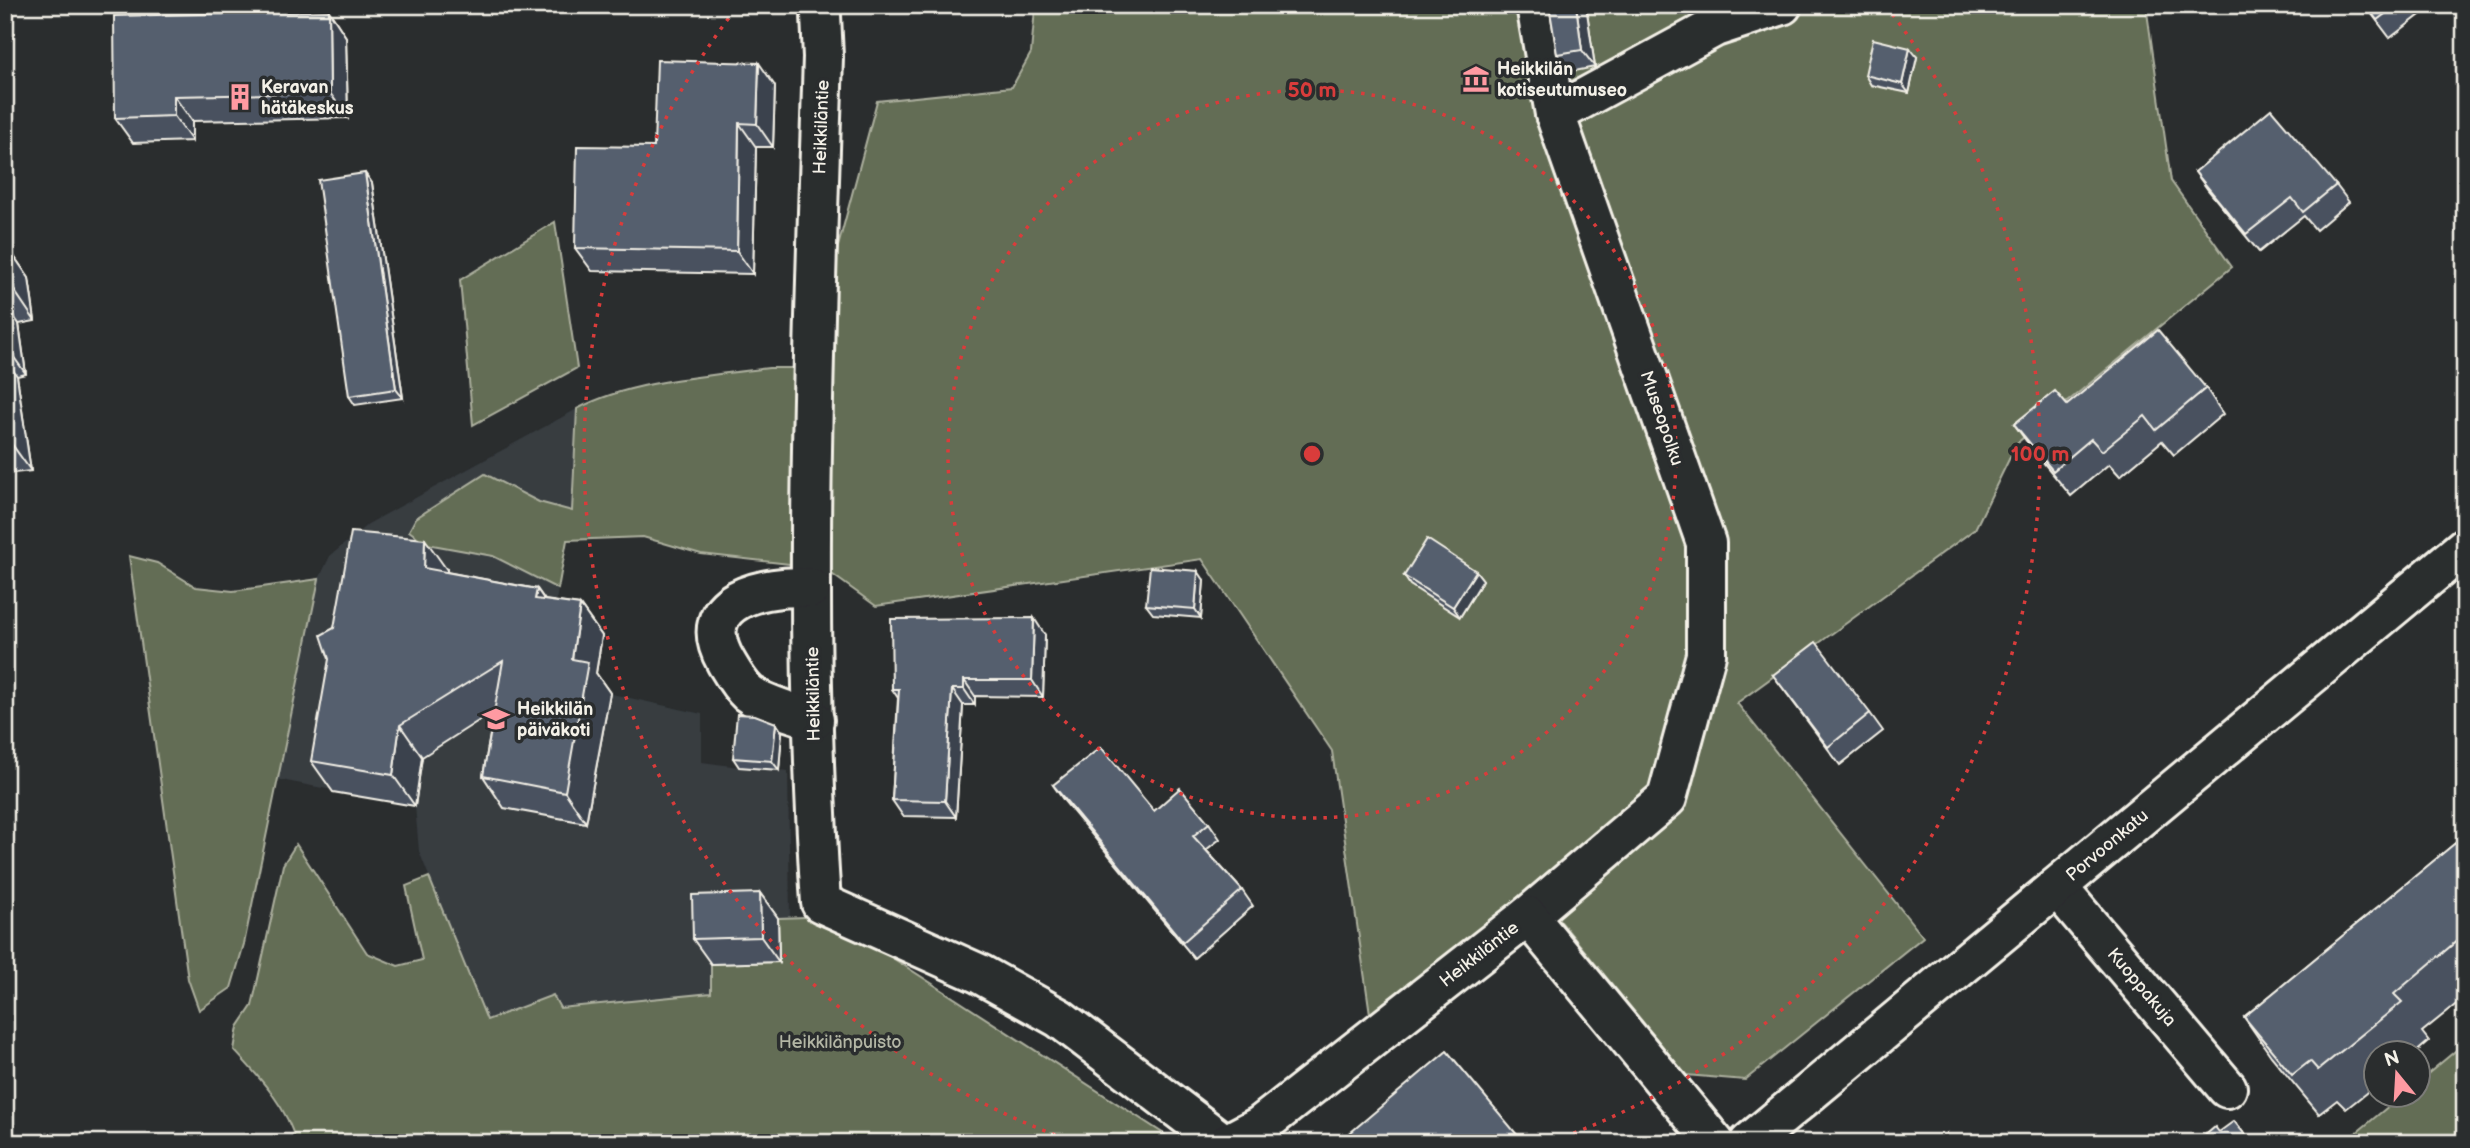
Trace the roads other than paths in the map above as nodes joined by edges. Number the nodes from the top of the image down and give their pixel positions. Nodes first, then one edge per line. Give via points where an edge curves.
1 (1536, 5) edge
2 (1782, 5) edge
3 (821, 15) dead end
4 (1555, 114) junction
5 (2465, 547) edge
6 (811, 588) junction
7 (814, 720) junction
8 (2057, 887) junction
9 (1528, 916) junction
10 (2227, 1088) dead end
11 (1226, 1143) edge
12 (1715, 1143) edge
13 (1749, 1143) edge

1 - 4 street, Museopolku
2 - 4 street via 1715,27
3 - 6 street, Heikkiläntie
4 - 9 street, Museopolku via 1706,543 1706,655 1667,797
5 - 8 street, Porvoonkatu
6 - 7 street, Heikkiläntie
6 - 7 street via 755,591 734,601 721,615 717,631 722,653 749,693
7 - 11 street, Heikkiläntie via 821,903 980,974 1059,1018
8 - 10 street, Kuoppakuja
8 - 13 street, Porvoonkatu
9 - 11 street, Heikkiläntie via 1260,1126
9 - 12 street, Heikkiläntie

